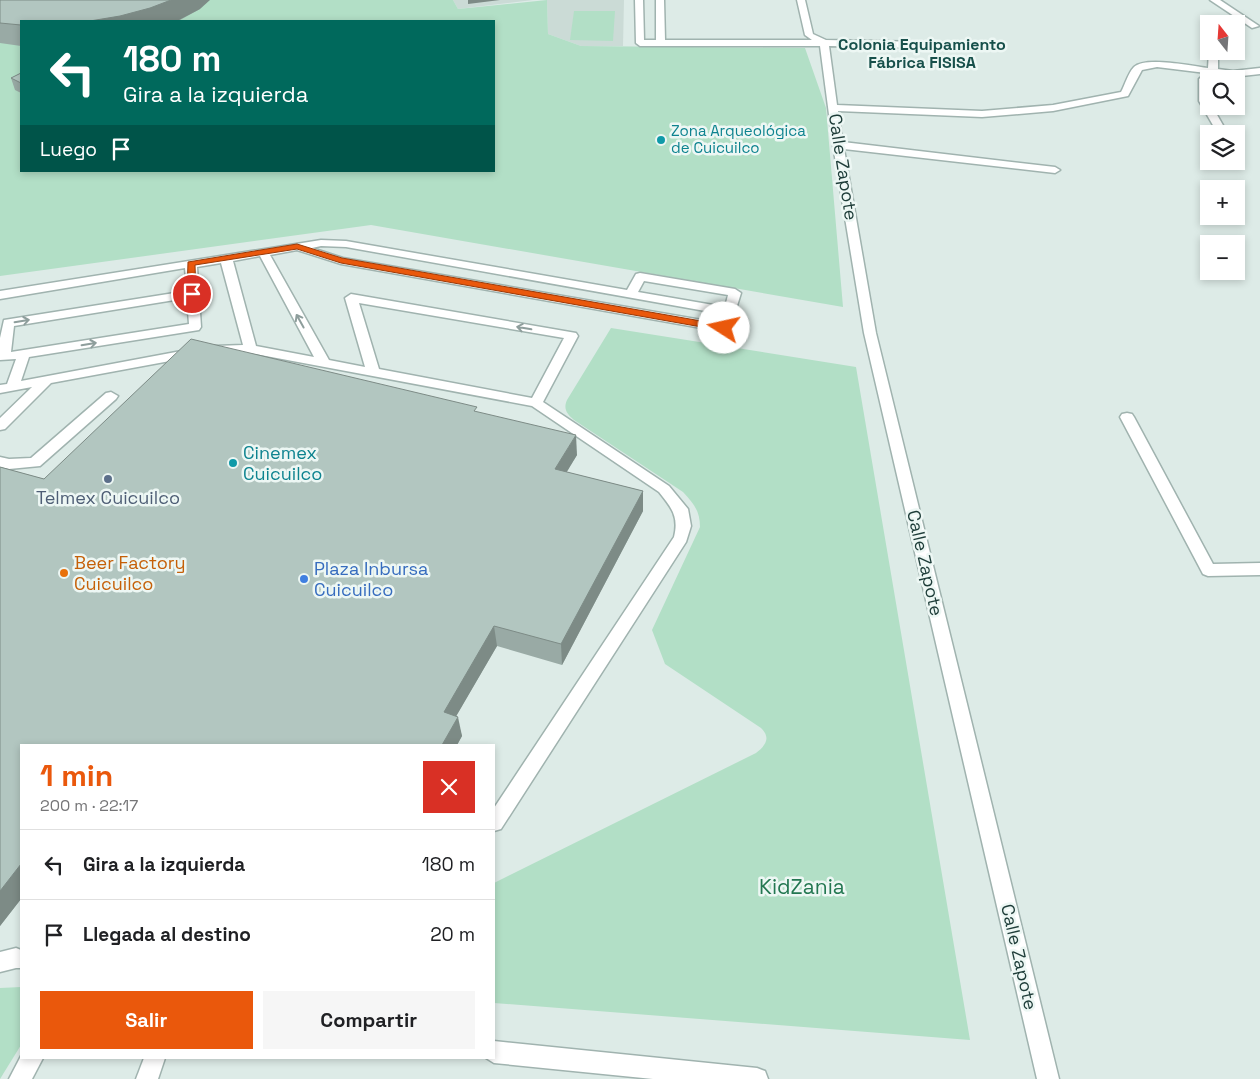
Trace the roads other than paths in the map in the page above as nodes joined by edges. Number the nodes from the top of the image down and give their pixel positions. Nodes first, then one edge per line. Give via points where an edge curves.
1 (639, 0) edge
2 (660, 0) edge
3 (801, 0) edge
4 (1214, 0) edge
5 (1258, 26) edge
6 (1245, 27) edge
7 (662, 43) junction
8 (824, 43) junction
9 (977, 46) dead end
10 (1200, 71) edge
11 (1260, 71) edge
12 (1245, 73) edge
13 (833, 108) junction
14 (838, 145) junction
15 (1054, 170) dead end
16 (297, 247) junction
17 (263, 252) junction
18 (226, 258) junction
19 (191, 264) junction
20 (192, 294) junction
21 (631, 294) junction
22 (0, 295) edge
23 (728, 310) junction
24 (250, 350) junction
25 (24, 354) junction
26 (324, 363) junction
27 (373, 372) junction
28 (48, 379) junction
29 (6, 388) edge
30 (111, 396) dead end
31 (536, 403) junction
32 (1127, 417) dead end
33 (0, 426) edge
34 (0, 462) edge
35 (1260, 569) edge
36 (495, 821) edge
37 (20, 959) edge
38 (0, 962) edge
39 (495, 1052) edge
40 (31, 1059) edge
41 (155, 1059) edge
42 (20, 1079) edge
43 (148, 1079) edge
44 (757, 1079) edge
45 (1048, 1079) edge

1 - 7 street via 640,43
2 - 7 street
3 - 8 street via 809,34
4 - 5 street
5 - 6 street
7 - 8 street
8 - 9 street
8 - 13 street, Calle Zapote
10 - 13 street via 1146,65 1138,68 1125,94 1029,111 982,114
11 - 12 street
13 - 14 street, Calle Zapote
14 - 15 street
14 - 45 street, Calle Zapote via 870,333
16 - 17 street
16 - 21 street via 321,243 346,244
16 - 23 street via 341,260 724,328
17 - 18 street
26 -> 17 street
18 - 19 street
18 - 24 street
19 - 20 street
19 - 22 street
25 -> 20 street via 195,327
25 -> 20 street via 4,357 8,323
21 - 23 street
21 - 23 street via 640,277 735,292
24 - 26 street
24 - 28 street via 205,350
25 - 29 street
26 - 27 street
27 - 31 street
31 -> 27 street via 572,336 351,298
28 - 29 street
28 - 33 street
30 - 34 street via 35,463
31 - 36 street via 664,489 681,509 684,526 681,538
32 - 35 street via 1208,570
37 - 38 street
39 - 44 street
40 - 42 street
41 - 43 street

